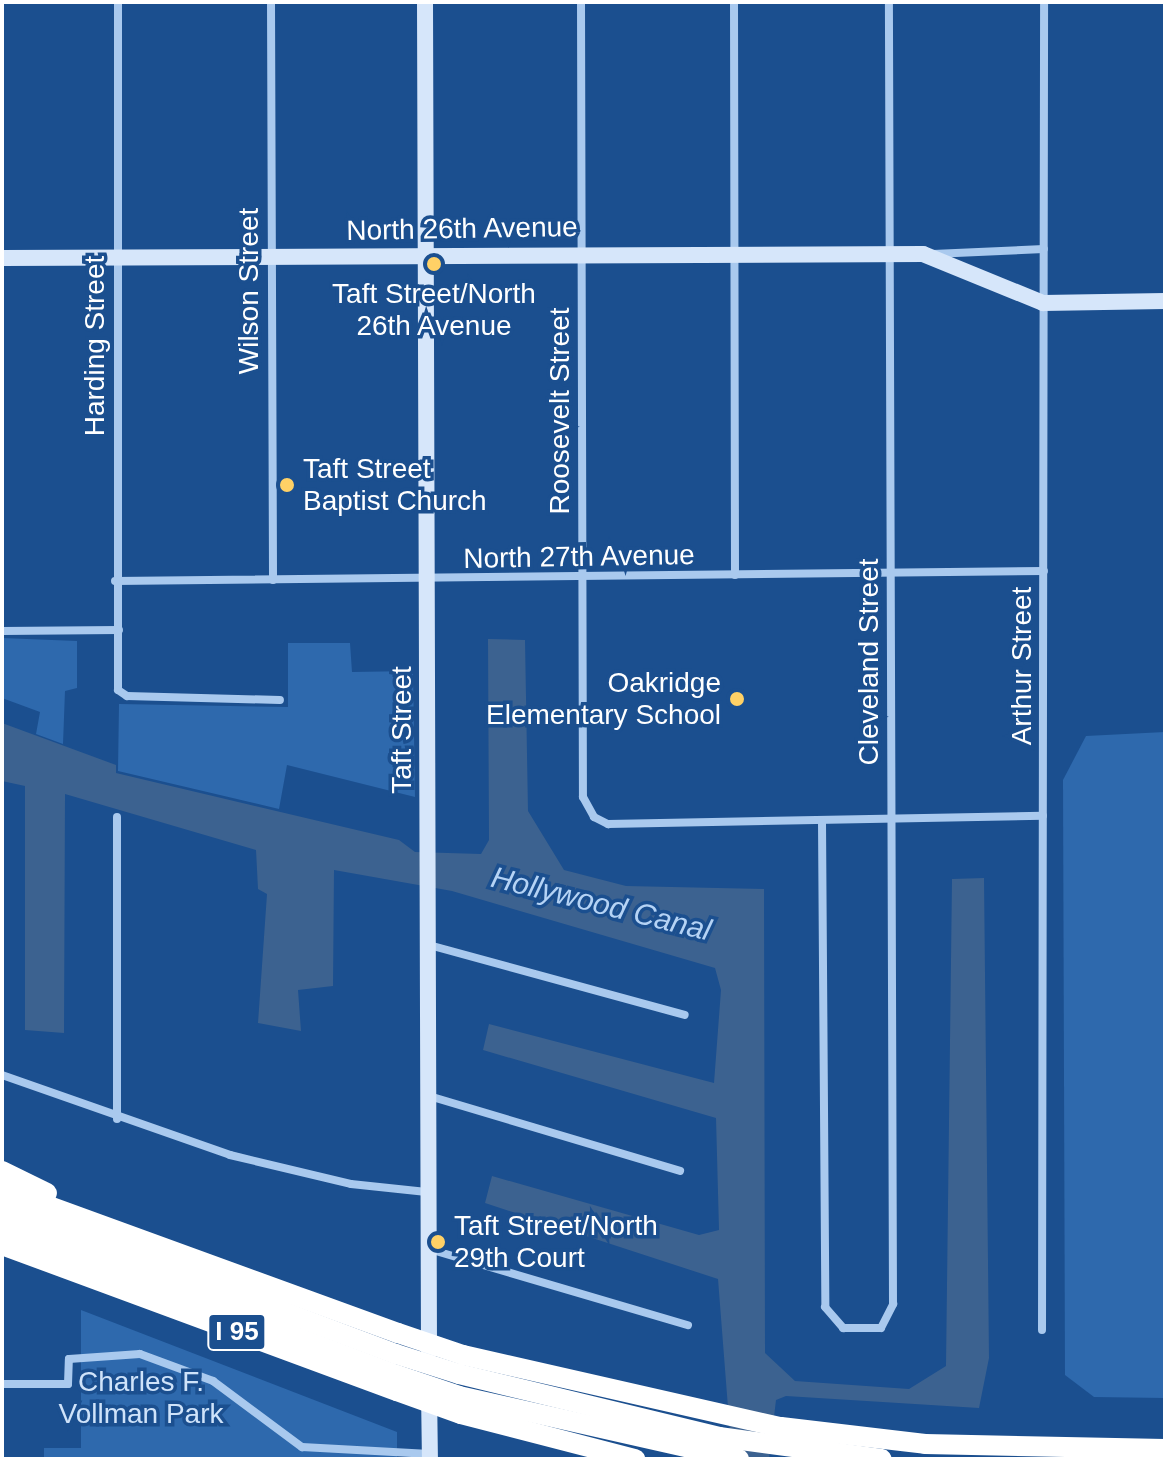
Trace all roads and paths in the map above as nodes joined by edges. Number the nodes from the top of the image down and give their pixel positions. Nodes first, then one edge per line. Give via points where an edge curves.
1 (118, 2) edge
2 (271, 2) edge
3 (425, 2) edge
4 (581, 2) edge
5 (734, 2) edge
6 (889, 2) edge
7 (1044, 2) edge
8 (1044, 249) junction
9 (582, 253) junction
10 (735, 253) junction
11 (923, 254) junction
12 (425, 255) junction
13 (890, 255) junction
14 (117, 257) junction
15 (2, 258) edge
16 (270, 259) junction
17 (1165, 301) edge
18 (1043, 303) junction
19 (1044, 571) junction
20 (891, 574) junction
21 (735, 575) junction
22 (273, 580) junction
23 (115, 581) junction
24 (429, 581) junction
25 (582, 581) junction
26 (119, 630) junction
27 (2, 631) edge
28 (280, 700) dead end
29 (1043, 816) junction
30 (117, 817) dead end
31 (822, 822) junction
32 (892, 822) junction
33 (429, 945) junction
34 (685, 1015) dead end
35 (2, 1075) edge
36 (429, 1096) junction
37 (117, 1119) junction
38 (2, 1171) edge
39 (680, 1171) dead end
40 (2, 1189) edge
41 (427, 1192) junction
42 (2, 1206) edge
43 (95, 1222) junction
44 (2, 1226) edge
45 (2, 1248) edge
46 (429, 1249) junction
47 (688, 1325) dead end
48 (1042, 1330) dead end
49 (461, 1365) junction
50 (397, 1383) junction
51 (2, 1384) edge
52 (460, 1405) junction
53 (725, 1442) edge
54 (1165, 1449) edge
55 (430, 1456) edge
56 (635, 1459) edge
57 (882, 1459) edge

1 - 14 street, Harding Street
2 - 16 street, Wilson Street
3 - 12 street, Taft Street
4 - 9 street, Roosevelt Street
5 - 10 street
6 - 13 street, Cleveland Street
7 - 8 street, Arthur Street
8 - 11 street, North 26th Avenue
8 - 18 street, Arthur Street
9 - 10 street, North 26th Avenue
9 - 12 street, North 26th Avenue
9 - 25 street, Roosevelt Street
10 - 13 street, North 26th Avenue
10 - 21 street
11 - 13 street, North 26th Avenue
11 - 18 street, North 26th Avenue
12 - 16 street, North 26th Avenue
12 - 24 street, Taft Street
13 - 20 street, Cleveland Street
14 - 15 street, North 26th Avenue
14 - 16 street, North 26th Avenue
14 - 23 street, Harding Street
16 - 22 street, Wilson Street
17 - 18 street, North 26th Avenue
18 - 19 street, Arthur Street
19 - 20 street, North 27th Avenue
19 - 29 street, Arthur Street
20 - 21 street, North 27th Avenue
20 - 32 street, Cleveland Street
21 - 25 street, North 27th Avenue
22 - 23 street, North 27th Avenue
22 - 24 street, North 27th Avenue
23 - 26 street, Harding Street
24 - 25 street, North 27th Avenue
24 - 33 street, Taft Street
25 - 31 street, Roosevelt Street via 583,797 594,817 608,824
26 - 27 street
26 - 28 street, Harding Street via 118,690 127,696
29 - 32 street
29 - 48 street, Arthur Street
30 - 37 street
31 - 32 street
31 - 32 street, Cleveland Street via 825,1307 834,1323 881,1328 890,1321
33 - 34 street
33 - 36 street, Taft Street
35 - 37 street
36 - 39 street
36 - 41 street, Taft Street
37 - 41 street via 317,1177
38 - 43 highway
40 - 43 highway, I 95
41 - 46 street, Taft Street
42 - 49 highway, bridge via 396,1354
43 - 49 highway, I 95, bridge via 398,1333
44 - 50 highway
45 - 50 highway, I 95
46 - 47 street
46 - 55 street, Taft Street
49 - 53 highway, I 95
50 - 52 highway, I 95, bridge
51 - 55 street via 68,1384 69,1359 119,1352 180,1366 302,1447
52 - 53 highway
52 - 56 highway, I 95
53 - 54 highway, I 95 via 781,1427 925,1444
53 - 57 highway

